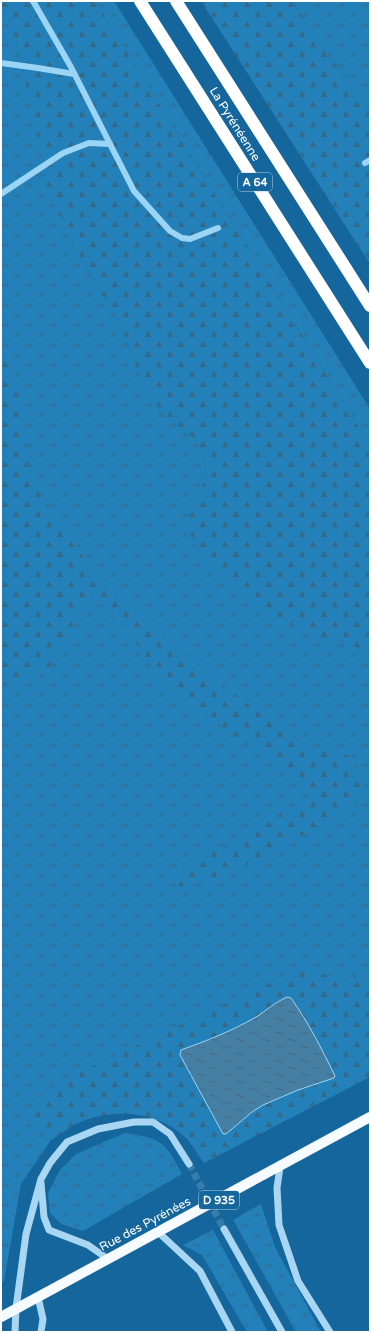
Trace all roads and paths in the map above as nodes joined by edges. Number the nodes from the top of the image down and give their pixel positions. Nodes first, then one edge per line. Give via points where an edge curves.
1 (140, 1) edge
2 (176, 1) edge
3 (370, 306) edge
4 (370, 363) edge
5 (370, 1117) edge
6 (189, 1164) tunnel mouth
7 (280, 1166) junction
8 (41, 1179) junction
9 (224, 1229) tunnel mouth
10 (158, 1232) junction
11 (108, 1259) junction
12 (38, 1297) junction
13 (16, 1308) junction
14 (1, 1317) edge
15 (16, 1332) edge
16 (41, 1332) edge
17 (232, 1332) edge
18 (282, 1332) edge
19 (330, 1332) edge

1 - 4 highway, La Pyrénéenne / A 64
2 - 3 highway, La Pyrénéenne / A 64
5 - 7 main road, Rue des Pyrénées / D 935
6 - 8 street via 170,1134 153,1122 134,1122 98,1129 67,1142
7 - 10 main road, Rue des Pyrénées / D 935
7 - 19 street via 277,1188 279,1225 298,1281
8 - 11 street via 44,1217 50,1230 88,1245
8 - 13 street via 26,1234
9 - 18 street
10 - 11 main road, Rue des Pyrénées / D 935
10 - 17 street via 200,1271
11 - 12 main road, Rue des Pyrénées / D 935
12 - 13 main road, Rue des Pyrénées / D 935
12 - 16 street via 43,1319
13 - 14 main road, D 935
13 - 15 street

